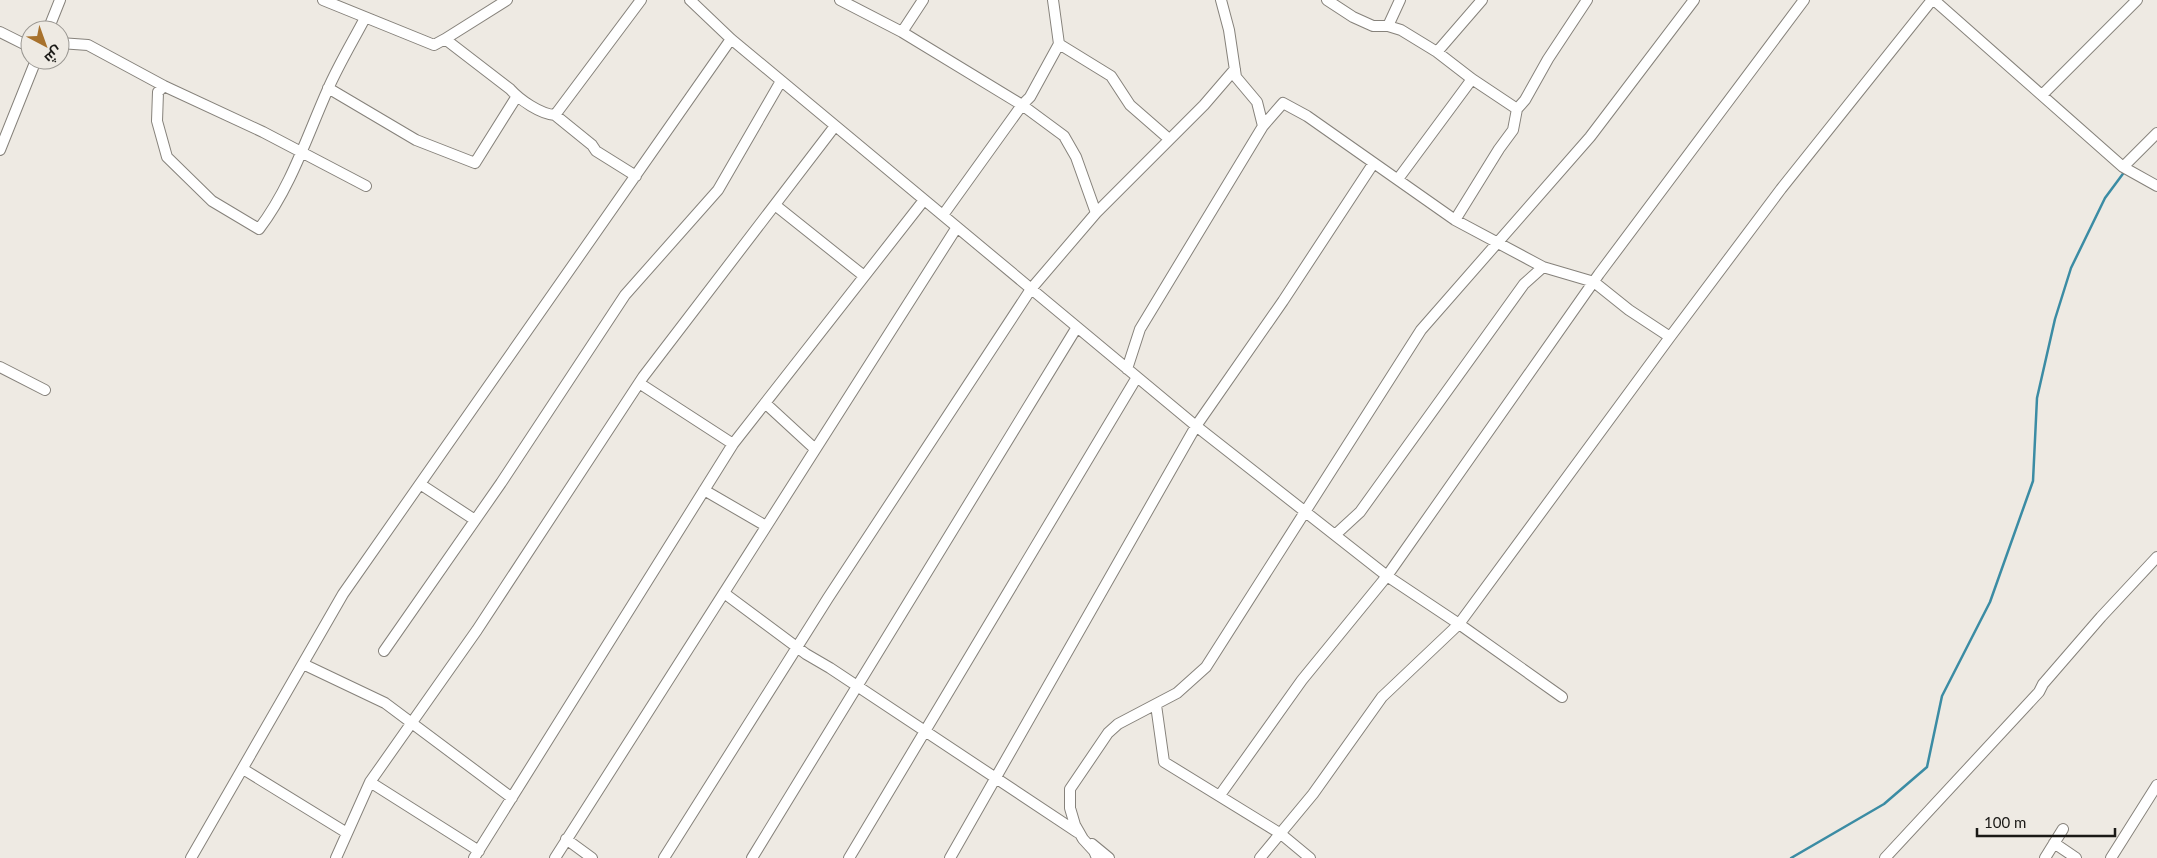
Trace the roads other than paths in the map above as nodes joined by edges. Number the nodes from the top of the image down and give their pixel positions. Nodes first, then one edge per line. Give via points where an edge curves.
1 (60, 0) edge
2 (323, 0) edge
3 (507, 0) edge
4 (641, 0) edge
5 (690, 0) edge
6 (840, 0) edge
7 (923, 0) edge
8 (1054, 0) edge
9 (1221, 0) edge
10 (1328, 0) edge
11 (1400, 0) edge
12 (1482, 0) edge
13 (1586, 0) edge
14 (1694, 0) edge
15 (1804, 0) edge
16 (1933, 0) edge
17 (2137, 0) edge
18 (365, 18) junction
19 (52, 20) edge
20 (1388, 26) junction
21 (0, 32) edge
22 (902, 32) junction
23 (445, 39) junction
24 (731, 40) junction
25 (20, 42) edge
26 (70, 44) edge
27 (1059, 44) junction
28 (1437, 52) junction
29 (1235, 69) junction
30 (32, 70) edge
31 (1472, 79) junction
32 (781, 81) junction
33 (164, 86) junction
34 (328, 88) junction
35 (2042, 95) junction
36 (517, 96) junction
37 (1022, 105) junction
38 (1517, 109) junction
39 (555, 115) junction
40 (835, 126) junction
41 (1264, 126) junction
42 (2157, 133) edge
43 (1169, 139) junction
44 (0, 150) edge
45 (302, 153) junction
46 (1373, 164) junction
47 (2123, 167) junction
48 (636, 176) junction
49 (1398, 179) junction
50 (366, 186) dead end
51 (2157, 186) edge
52 (924, 200) junction
53 (775, 205) junction
54 (1096, 213) junction
55 (943, 215) junction
56 (1455, 220) junction
57 (957, 227) junction
58 (1498, 243) junction
59 (1543, 267) junction
60 (864, 276) junction
61 (1594, 282) junction
62 (1031, 289) junction
63 (1077, 327) junction
64 (1670, 337) junction
65 (0, 367) edge
66 (1127, 369) junction
67 (1137, 377) junction
68 (639, 383) junction
69 (45, 390) dead end
70 (765, 403) junction
71 (1196, 426) junction
72 (733, 444) junction
73 (815, 449) junction
74 (420, 484) junction
75 (704, 490) junction
76 (1306, 512) junction
77 (475, 520) junction
78 (766, 526) junction
79 (1335, 535) junction
80 (2157, 557) edge
81 (1387, 576) junction
82 (724, 593) junction
83 (1459, 624) junction
84 (797, 647) junction
85 (384, 651) dead end
86 (303, 664) junction
87 (857, 686) junction
88 (1562, 697) dead end
89 (1156, 705) junction
90 (411, 722) junction
91 (925, 732) junction
92 (243, 769) junction
93 (996, 778) junction
94 (370, 782) junction
95 (2157, 785) edge
96 (1220, 795) junction
97 (512, 798) junction
98 (2063, 829) dead end
99 (347, 833) junction
100 (1078, 833) junction
101 (1280, 834) junction
102 (566, 839) junction
103 (2054, 843) junction
104 (476, 855) edge
105 (191, 858) edge
106 (336, 858) edge
107 (554, 858) edge
108 (592, 858) edge
109 (664, 858) edge
110 (752, 858) edge
111 (849, 858) edge
112 (950, 858) edge
113 (1097, 858) edge
114 (1109, 858) edge
115 (1260, 858) edge
116 (1310, 858) edge
117 (1885, 858) edge
118 (2045, 858) edge
119 (2076, 858) edge
120 (2111, 858) edge

1 - 19 street
2 - 18 street
3 - 23 street
4 - 39 street
5 - 24 street
6 - 22 street
7 - 22 street
8 - 27 street
9 - 29 street
10 - 20 street via 1372,26
11 - 20 street
12 - 28 street
13 - 38 street
14 - 58 street via 1590,138
15 - 61 street
16 - 35 street
16 - 64 street via 1781,189
17 - 35 street
18 - 23 street via 434,45
18 - 34 street
20 - 28 street via 1401,30
21 - 25 street
22 - 37 street
23 - 36 street
24 - 32 street
24 - 48 street
26 - 33 street via 88,45
27 - 37 street via 1030,97
27 - 43 street via 1111,76 1130,105
28 - 31 street
29 - 41 street via 1236,77 1257,102
29 - 43 street
30 - 44 street
31 - 38 street
31 - 49 street
32 - 40 street
32 - 77 street via 718,190 625,296
33 - 45 street
33 - 45 street via 158,92 157,121 167,157 212,201 260,229
34 - 36 street via 416,140 475,163
34 - 45 street
35 - 47 street
36 - 39 street
37 - 54 street via 1064,136 1076,157
37 - 55 street
38 - 56 street via 1514,130
39 - 48 street via 596,151
40 - 52 street
40 - 53 street
41 - 46 street via 1283,103 1307,116
41 - 66 street via 1140,330
42 - 47 street
43 - 54 street
45 - 50 street
46 - 49 street
46 - 71 street
47 - 51 street
48 - 74 street
49 - 56 street
52 - 55 street
52 - 60 street
53 - 60 street
53 - 68 street
54 - 62 street
55 - 57 street
56 - 58 street
57 - 62 street
57 - 73 street
58 - 59 street
58 - 76 street via 1421,330
59 - 61 street
59 - 79 street via 1524,284 1360,512
60 - 70 street
61 - 64 street
61 - 81 street
62 - 63 street
62 - 84 street
63 - 66 street
63 - 87 street
64 - 83 street
65 - 69 street
66 - 67 street
67 - 71 street
67 - 91 street
68 - 72 street
68 - 90 street via 477,630
70 - 72 street
70 - 73 street
71 - 76 street
71 - 93 street
72 - 75 street
73 - 78 street
74 - 77 street
74 - 86 street via 343,594
75 - 78 street
75 - 97 street
76 - 79 street
76 - 89 street via 1210,662 1187,686
77 - 85 street
78 - 82 street
79 - 81 street
80 - 117 street via 2101,617 2039,692
81 - 83 street
81 - 96 street via 1302,680
82 - 84 street
82 - 102 street
83 - 88 street
83 - 101 street via 1382,697 1313,794
84 - 87 street
84 - 109 street
86 - 90 street via 384,703
86 - 92 street
87 - 91 street
87 - 110 street
89 - 96 street via 1164,762
89 - 100 street via 1108,732 1070,789 1070,808
90 - 94 street
90 - 97 street
91 - 93 street
91 - 111 street
92 - 99 street
92 - 105 street
93 - 100 street
93 - 112 street
94 - 99 street
94 - 104 street
95 - 120 street
96 - 101 street
97 - 104 street
98 - 103 street
99 - 106 street
100 - 113 street
100 - 114 street
101 - 115 street
101 - 116 street
102 - 107 street
102 - 108 street
103 - 118 street
103 - 119 street

